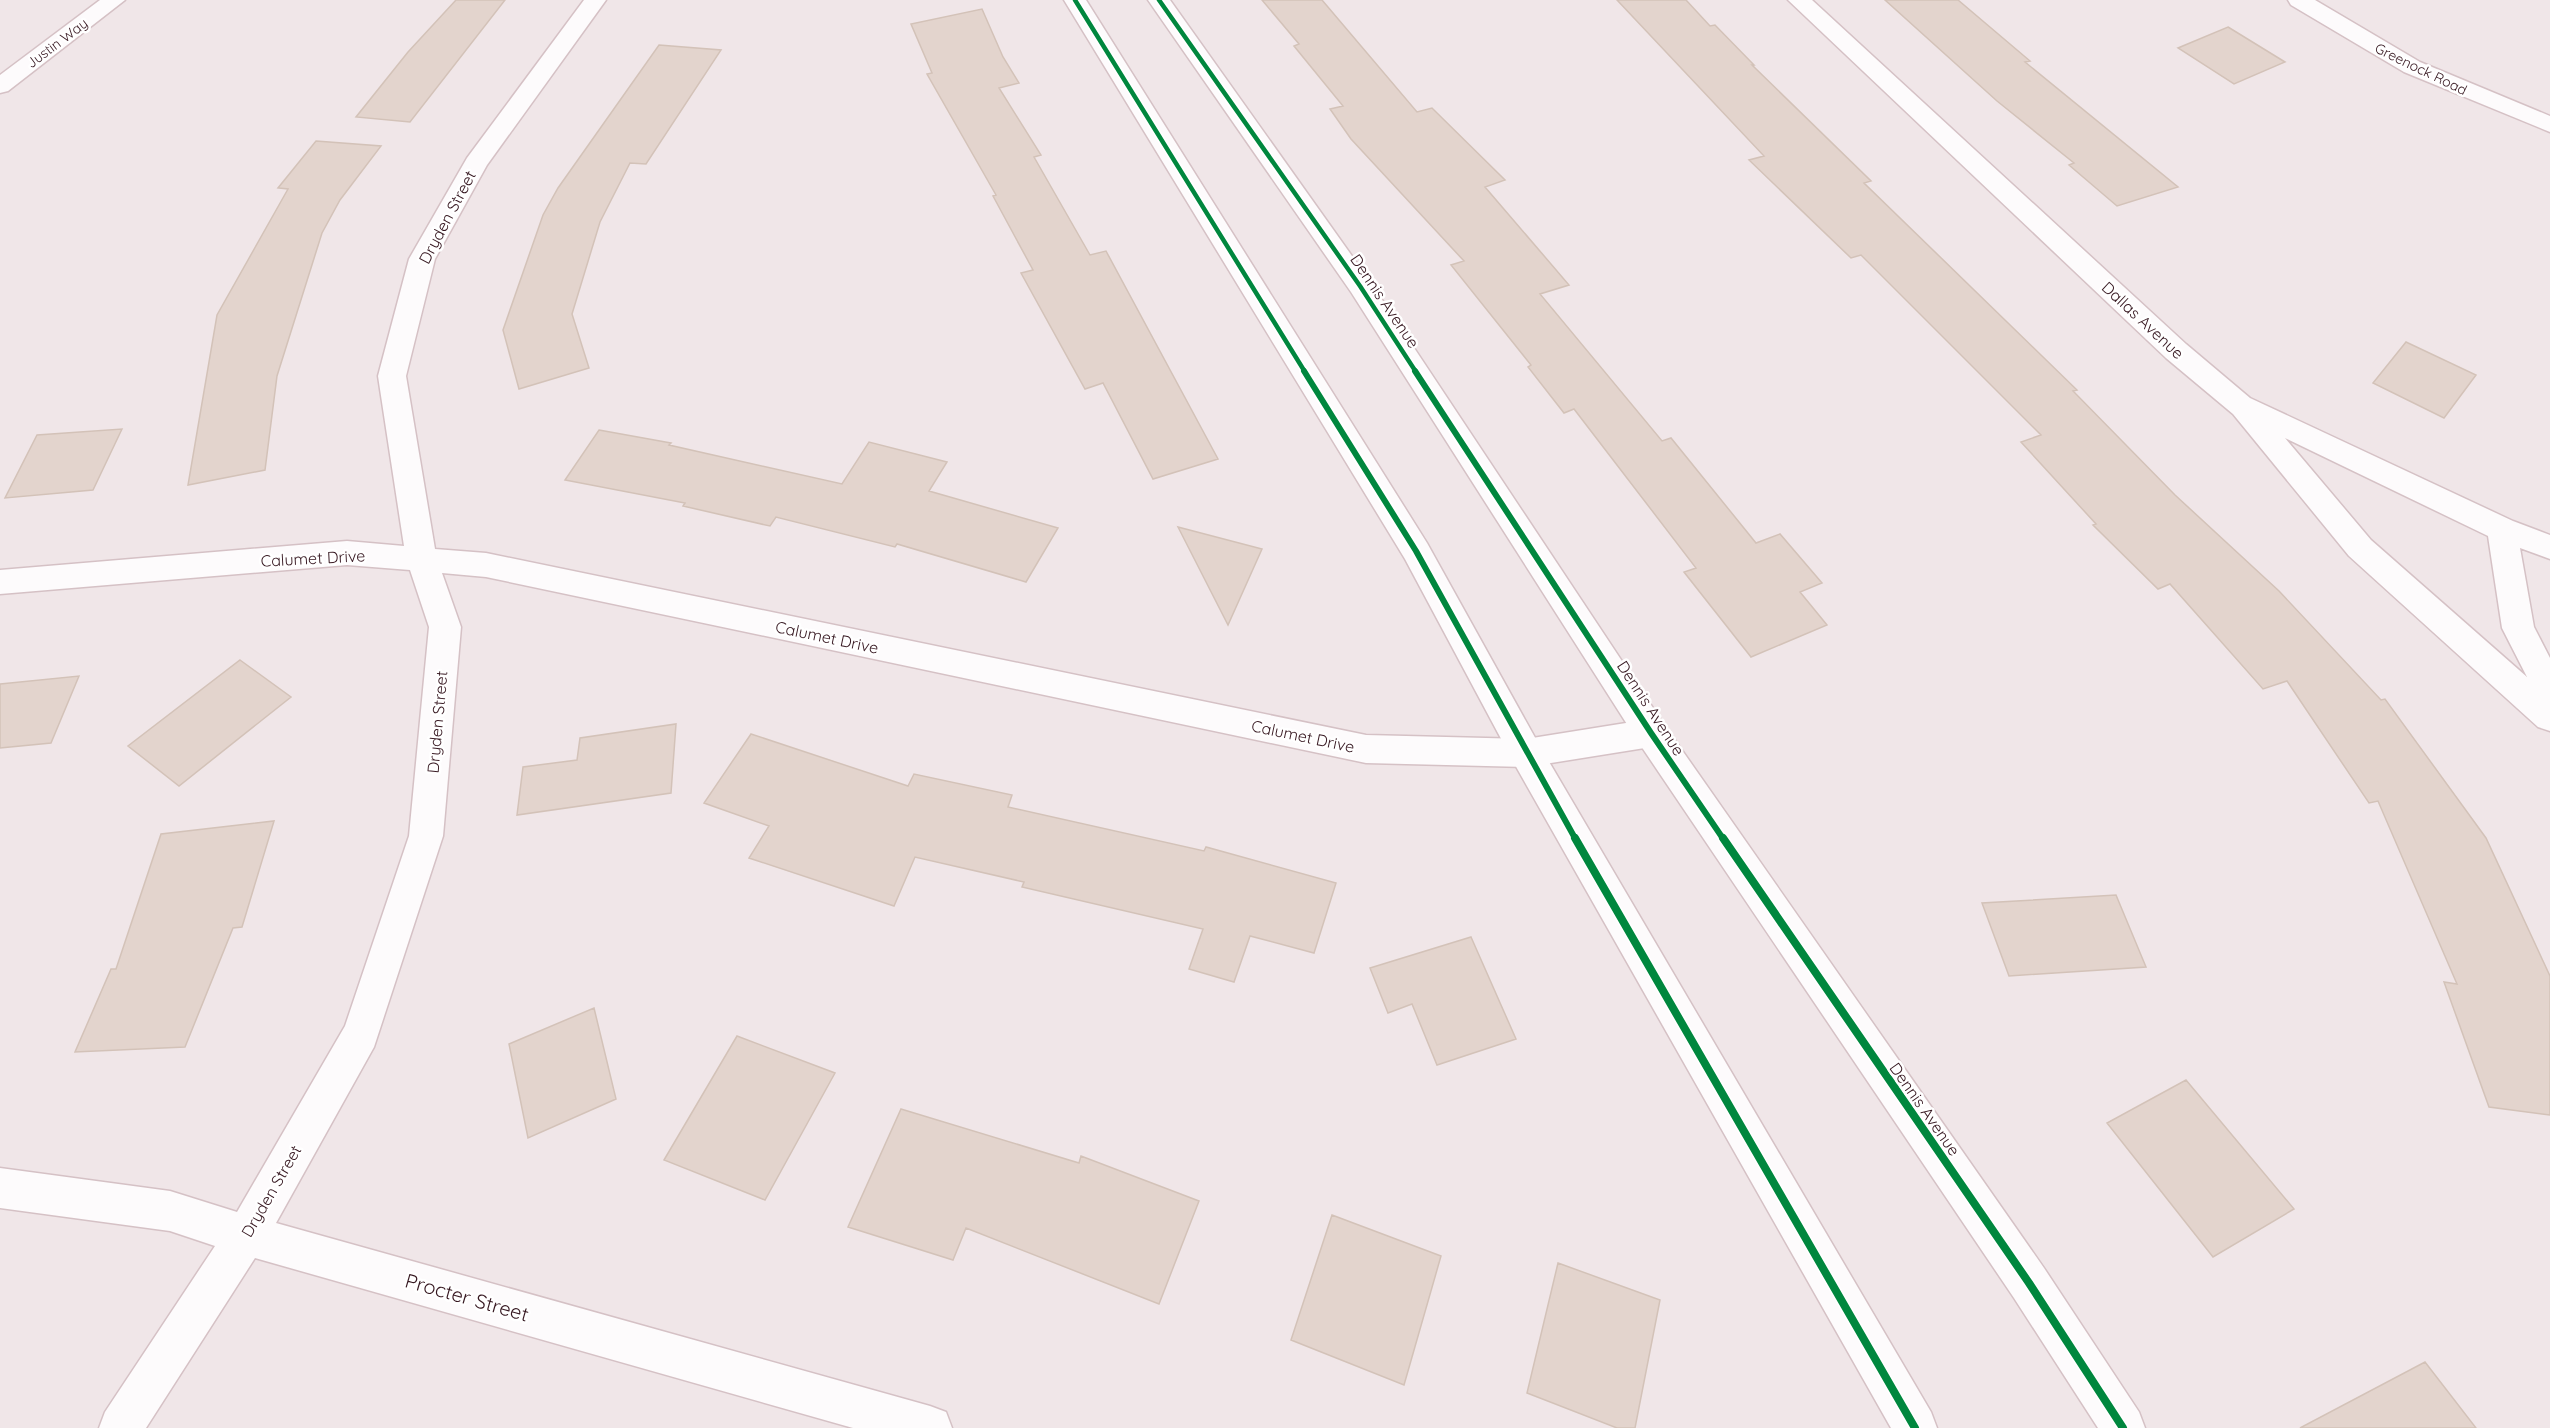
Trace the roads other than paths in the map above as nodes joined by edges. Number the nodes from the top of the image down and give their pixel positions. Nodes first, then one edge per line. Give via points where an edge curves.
1 (114, 0) edge
2 (595, 0) edge
3 (1074, 0) edge
4 (1159, 0) edge
5 (1799, 0) edge
6 (2299, 0) edge
7 (0, 86) edge
8 (2550, 125) edge
9 (2240, 405) junction
10 (2502, 529) junction
11 (2550, 547) edge
12 (421, 558) junction
13 (0, 582) edge
14 (2550, 689) edge
15 (2550, 717) edge
16 (1651, 734) junction
17 (1526, 753) junction
18 (0, 1188) edge
19 (246, 1235) junction
20 (121, 1428) edge
21 (930, 1428) edge
22 (1915, 1428) edge
23 (2123, 1428) edge

1 - 7 street, Justin Way
2 - 12 street, Dryden Street via 476,163 422,259 392,376
3 - 17 street via 1416,551
4 - 16 street, Dennis Avenue via 1360,285
5 - 9 street, Dallas Avenue via 2176,351
6 - 8 street, Greenock Road via 2412,68
9 - 10 street, Dallas Avenue
9 - 15 street via 2360,548
10 - 11 street, Dallas Avenue
10 - 14 street via 2518,628
12 - 13 street, Calumet Drive via 347,553
12 - 17 street, Calumet Drive via 486,565 1366,749
12 - 19 street, Dryden Street via 445,627 426,836 361,1034
16 - 17 street, Calumet Drive
16 - 23 street, Dennis Avenue via 2029,1283
17 - 22 street
18 - 19 street, Procter Street via 170,1211
19 - 20 street, Dryden Street
19 - 21 street, Procter Street

